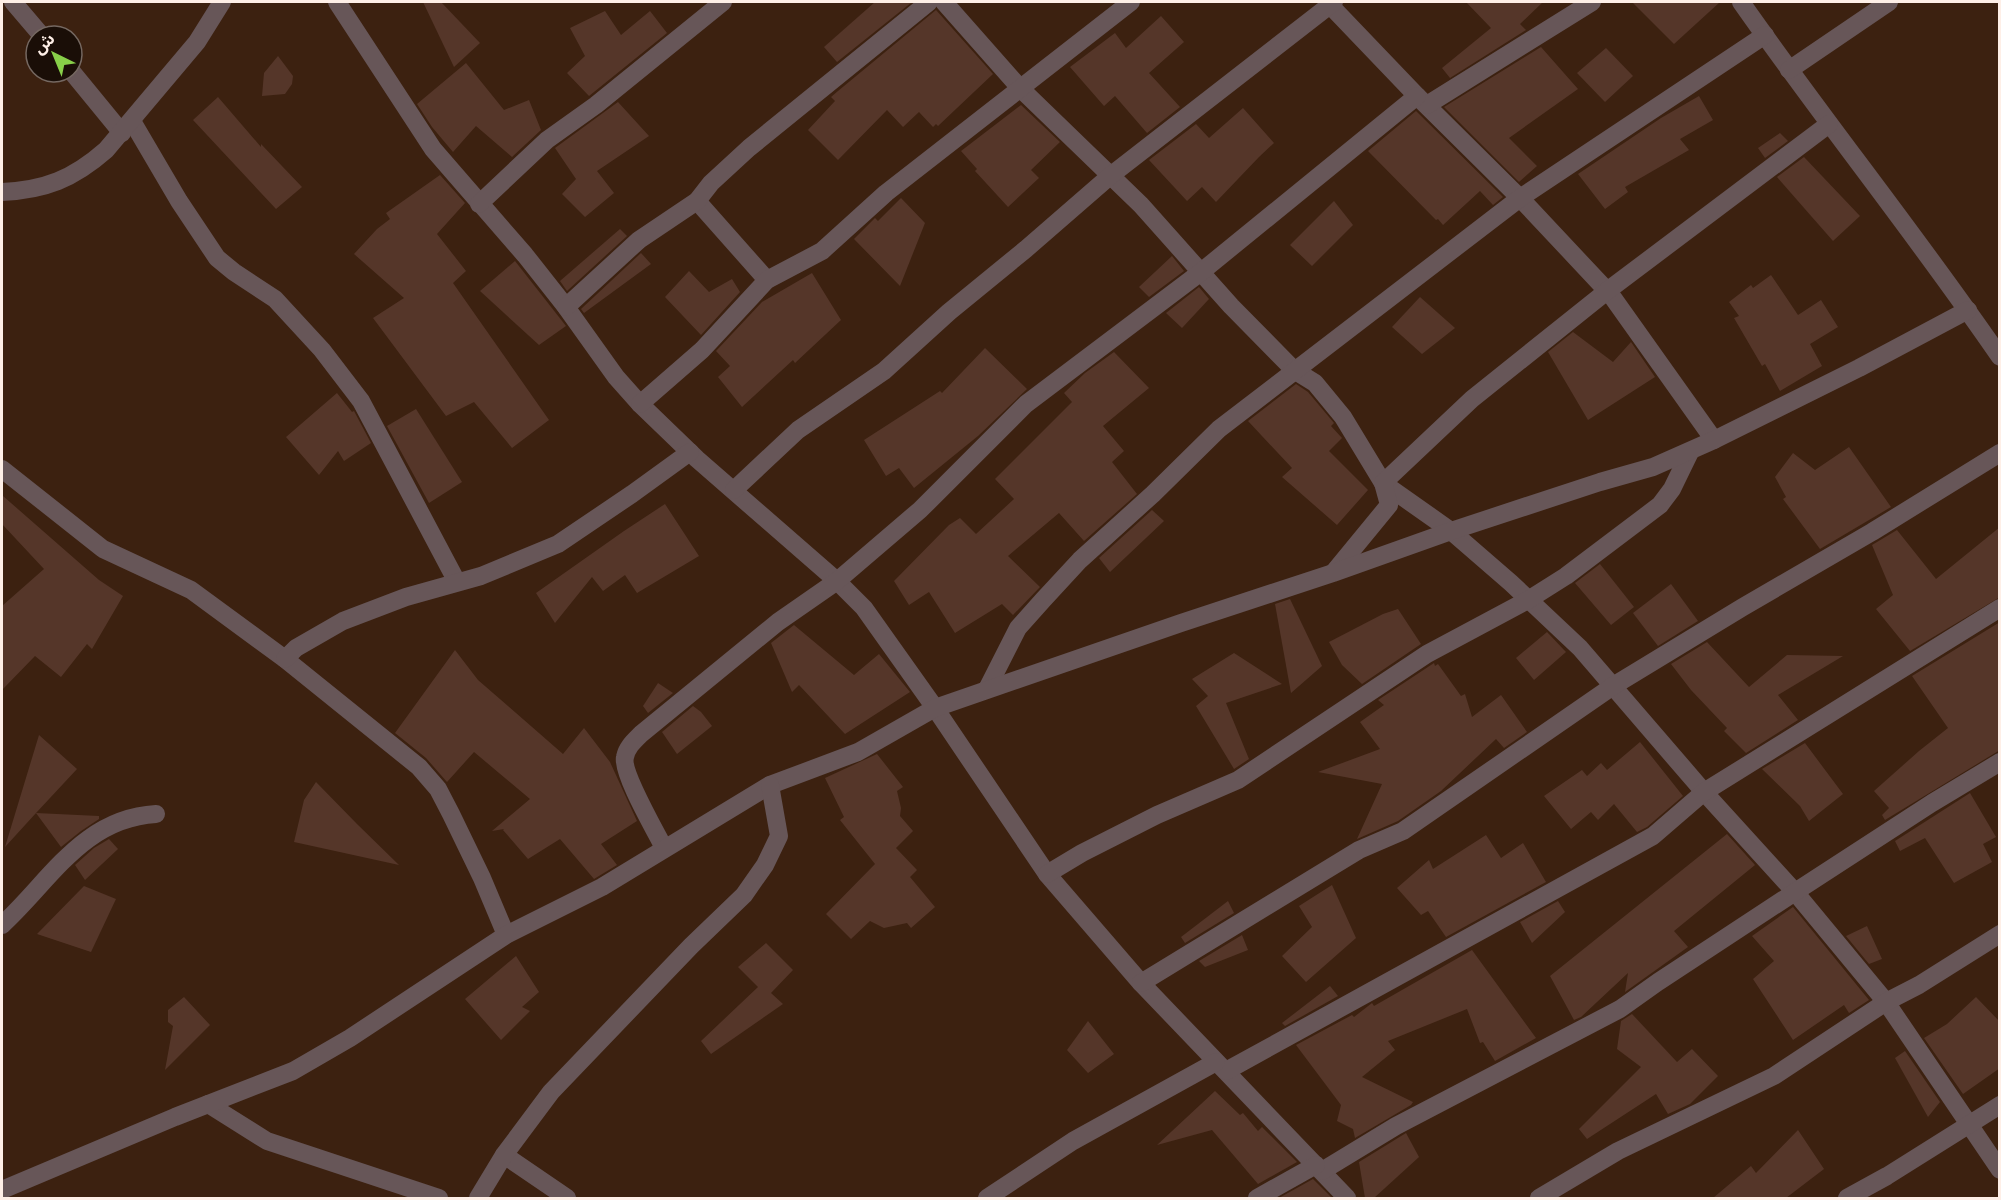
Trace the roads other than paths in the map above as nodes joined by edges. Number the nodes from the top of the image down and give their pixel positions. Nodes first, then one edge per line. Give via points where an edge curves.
1 (13, 2) edge
2 (222, 2) edge
3 (337, 2) edge
4 (723, 2) edge
5 (928, 2) edge
6 (944, 2) edge
7 (1131, 2) edge
8 (1592, 2) edge
9 (1741, 2) edge
10 (1889, 2) edge
11 (1330, 3) edge
12 (32, 24) edge
13 (1765, 35) junction
14 (1789, 70) junction
15 (84, 84) edge
16 (1020, 88) junction
17 (1422, 101) junction
18 (1829, 124) junction
19 (127, 127) junction
20 (1110, 176) junction
21 (2, 192) edge
22 (1520, 198) junction
23 (697, 201) junction
24 (479, 204) junction
25 (1201, 272) junction
26 (767, 280) junction
27 (1607, 291) junction
28 (566, 307) junction
29 (1968, 310) junction
30 (1994, 336) edge
31 (2000, 357) edge
32 (1294, 370) junction
33 (640, 404) junction
34 (1714, 440) junction
35 (690, 452) junction
36 (1690, 452) junction
37 (2000, 453) edge
38 (2, 469) edge
39 (1383, 483) junction
40 (734, 490) junction
41 (1451, 531) junction
42 (1333, 573) junction
43 (837, 581) junction
44 (457, 582) junction
45 (1528, 600) junction
46 (2000, 608) edge
47 (285, 660) junction
48 (1612, 686) junction
49 (987, 689) junction
50 (935, 708) junction
51 (2000, 762) edge
52 (770, 785) junction
53 (1704, 792) junction
54 (156, 814) dead end
55 (664, 848) junction
56 (1047, 873) junction
57 (1795, 892) junction
58 (2, 925) edge
59 (2000, 934) edge
60 (506, 935) junction
61 (1141, 983) junction
62 (1886, 1002) junction
63 (1221, 1066) junction
64 (208, 1104) junction
65 (2000, 1105) edge
66 (1968, 1125) junction
67 (504, 1155) junction
68 (1319, 1168) junction
69 (2000, 1170) edge
70 (2, 1190) edge
71 (439, 1198) edge
72 (478, 1198) edge
73 (567, 1198) edge
74 (987, 1198) edge
75 (1257, 1198) edge
76 (1347, 1198) edge
77 (1539, 1198) edge
78 (1847, 1198) edge

1 - 12 street
2 - 19 street via 197,42
3 - 24 street via 433,149
4 - 24 street via 548,140
5 - 23 street via 749,148
6 - 16 street
7 - 16 street
8 - 17 street
9 - 13 street
10 - 14 street
11 - 17 street
11 - 20 street
13 - 14 street
13 - 22 street
14 - 18 street
15 - 19 street
16 - 20 street
16 - 26 street via 886,193 822,251
17 - 22 street
17 - 25 street
18 - 27 street
18 - 29 street
19 - 21 street via 89,165 63,180 44,187
19 - 44 street via 217,258 275,298 361,401
20 - 25 street via 1141,204
20 - 40 street via 884,371 798,430
22 - 27 street
22 - 32 street
23 - 26 street
23 - 28 street via 639,240
24 - 28 street
25 - 32 street
25 - 43 street via 1026,404 920,510
26 - 33 street via 702,350
27 - 34 street
27 - 39 street via 1472,399
28 - 33 street
29 - 30 street
29 - 34 street
30 - 31 street
32 - 39 street via 1315,383 1343,417
32 - 49 street via 1219,429 1080,560 1018,628
33 - 35 street
34 - 36 street
35 - 40 street
35 - 44 street via 558,544
36 - 41 street
36 - 45 street via 1660,505
37 - 48 street
38 - 47 street via 103,549 191,590
39 - 41 street
39 - 42 street via 1389,505
40 - 43 street
41 - 42 street
41 - 45 street
42 - 49 street
43 - 50 street via 864,608
43 - 55 street via 778,622 628,747 624,759 627,773
44 - 47 street via 343,621 296,648
45 - 48 street via 1580,648
45 - 56 street via 1427,654 1238,780 1157,815
46 - 53 street
47 - 60 street via 434,783
48 - 53 street
48 - 61 street via 1403,831 1359,849
49 - 50 street
50 - 52 street via 858,752
50 - 56 street
51 - 57 street
52 - 55 street
52 - 67 street via 778,836 765,865 744,895 550,1092
53 - 57 street
53 - 63 street via 1653,836
54 - 58 street via 114,822 89,838
55 - 60 street via 602,887
56 - 61 street
57 - 62 street
57 - 68 street via 1620,1009
59 - 62 street
60 - 64 street via 293,1071
61 - 63 street
62 - 66 street
62 - 77 street via 1774,1076 1618,1150
63 - 68 street
63 - 74 street via 1073,1142
64 - 70 street
64 - 71 street via 267,1141
65 - 66 street
66 - 69 street
66 - 78 street
67 - 72 street
67 - 73 street
68 - 75 street
68 - 76 street

